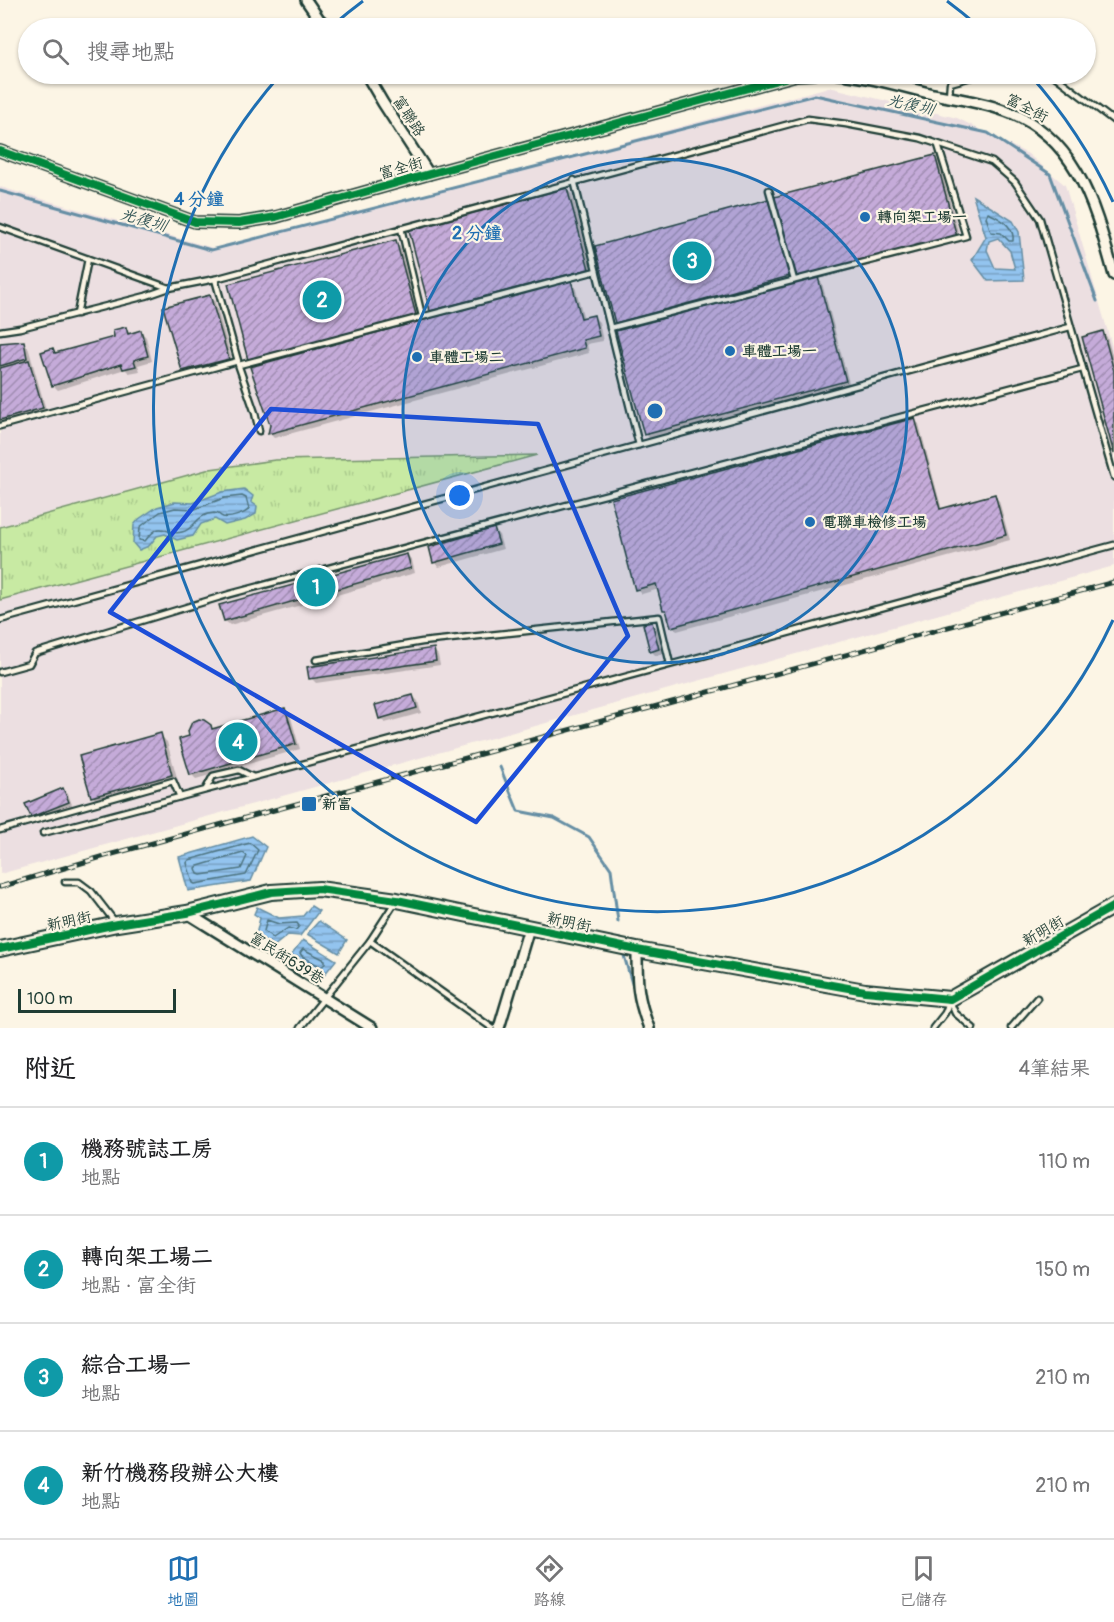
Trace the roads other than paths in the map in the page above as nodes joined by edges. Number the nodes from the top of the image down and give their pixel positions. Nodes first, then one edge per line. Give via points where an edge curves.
1 (306, 0) edge
2 (318, 18) edge
3 (372, 84) edge
4 (762, 84) edge
5 (887, 84) edge
6 (950, 84) edge
7 (1065, 84) edge
8 (950, 97) junction
9 (1114, 120) edge
10 (938, 145) junction
11 (0, 151) edge
12 (429, 174) junction
13 (574, 180) junction
14 (769, 190) dead end
15 (0, 227) edge
16 (401, 228) junction
17 (88, 259) junction
18 (596, 271) junction
19 (1114, 275) edge
20 (215, 279) junction
21 (794, 280) junction
22 (169, 288) junction
23 (77, 314) junction
24 (422, 315) junction
25 (1070, 327) junction
26 (610, 328) junction
27 (0, 331) edge
28 (238, 363) junction
29 (1082, 369) junction
30 (0, 426) edge
31 (259, 431) dead end
32 (639, 445) junction
33 (1114, 477) edge
34 (1114, 544) edge
35 (0, 620) edge
36 (316, 660) dead end
37 (670, 664) junction
38 (0, 672) edge
39 (253, 777) junction
40 (205, 790) junction
41 (180, 797) junction
42 (0, 830) edge
43 (43, 833) dead end
44 (65, 882) dead end
45 (397, 900) junction
46 (1114, 906) edge
47 (187, 913) junction
48 (117, 924) junction
49 (529, 928) junction
50 (370, 941) junction
51 (0, 949) edge
52 (637, 950) junction
53 (323, 998) junction
54 (1037, 998) dead end
55 (950, 999) junction
56 (300, 1028) edge
57 (372, 1028) edge
58 (492, 1028) edge
59 (499, 1028) edge
60 (649, 1028) edge
61 (933, 1028) edge
62 (973, 1028) edge
63 (1011, 1028) edge

1 - 2 street
3 - 12 street, 富聯路
4 - 12 street, 富全街
5 - 8 street, 富全街
6 - 8 lane
7 - 9 lane
8 - 19 street, 富全街 via 1002,110 1039,128 1066,153 1095,209
10 - 13 lane via 920,138 808,119
10 - 21 lane via 966,236
10 - 25 lane via 992,162 1016,182 1040,219
11 - 12 street, 富全街 via 195,222 239,223 276,217
13 - 16 lane
13 - 18 lane
14 - 21 lane
15 - 17 lane
16 - 20 lane
16 - 24 lane
17 - 22 lane
17 - 23 lane
18 - 24 lane
18 - 26 lane
20 - 22 lane
20 - 28 lane
21 - 26 lane
22 - 23 lane
23 - 27 lane
24 - 28 lane
25 - 29 lane
25 - 32 lane
26 - 32 lane
28 - 30 lane
28 - 31 lane
29 - 33 lane
29 - 38 lane via 230,594 34,653 29,664
32 - 35 lane
34 - 37 lane
36 - 37 lane via 422,642 659,617
37 - 39 lane
39 - 40 lane
39 - 40 lane via 239,770 213,776
40 - 41 lane
41 - 42 lane via 173,782
41 - 43 lane
44 - 48 lane via 78,882 91,891
45 - 47 street, 新明街 via 319,889 271,892
45 - 49 street, 新明街
45 - 50 lane
46 - 55 street, 新明街
47 - 48 street, 新明街
47 - 53 street, 富民街639巷
48 - 51 street, 新明街
49 - 52 street, 新明街
49 - 59 street
50 - 53 lane
50 - 58 lane
52 - 55 street, 新明街 via 866,991
52 - 60 street via 637,988
53 - 56 lane
53 - 57 street, 富民街639巷
54 - 63 lane
55 - 61 lane
55 - 62 lane via 955,1013

